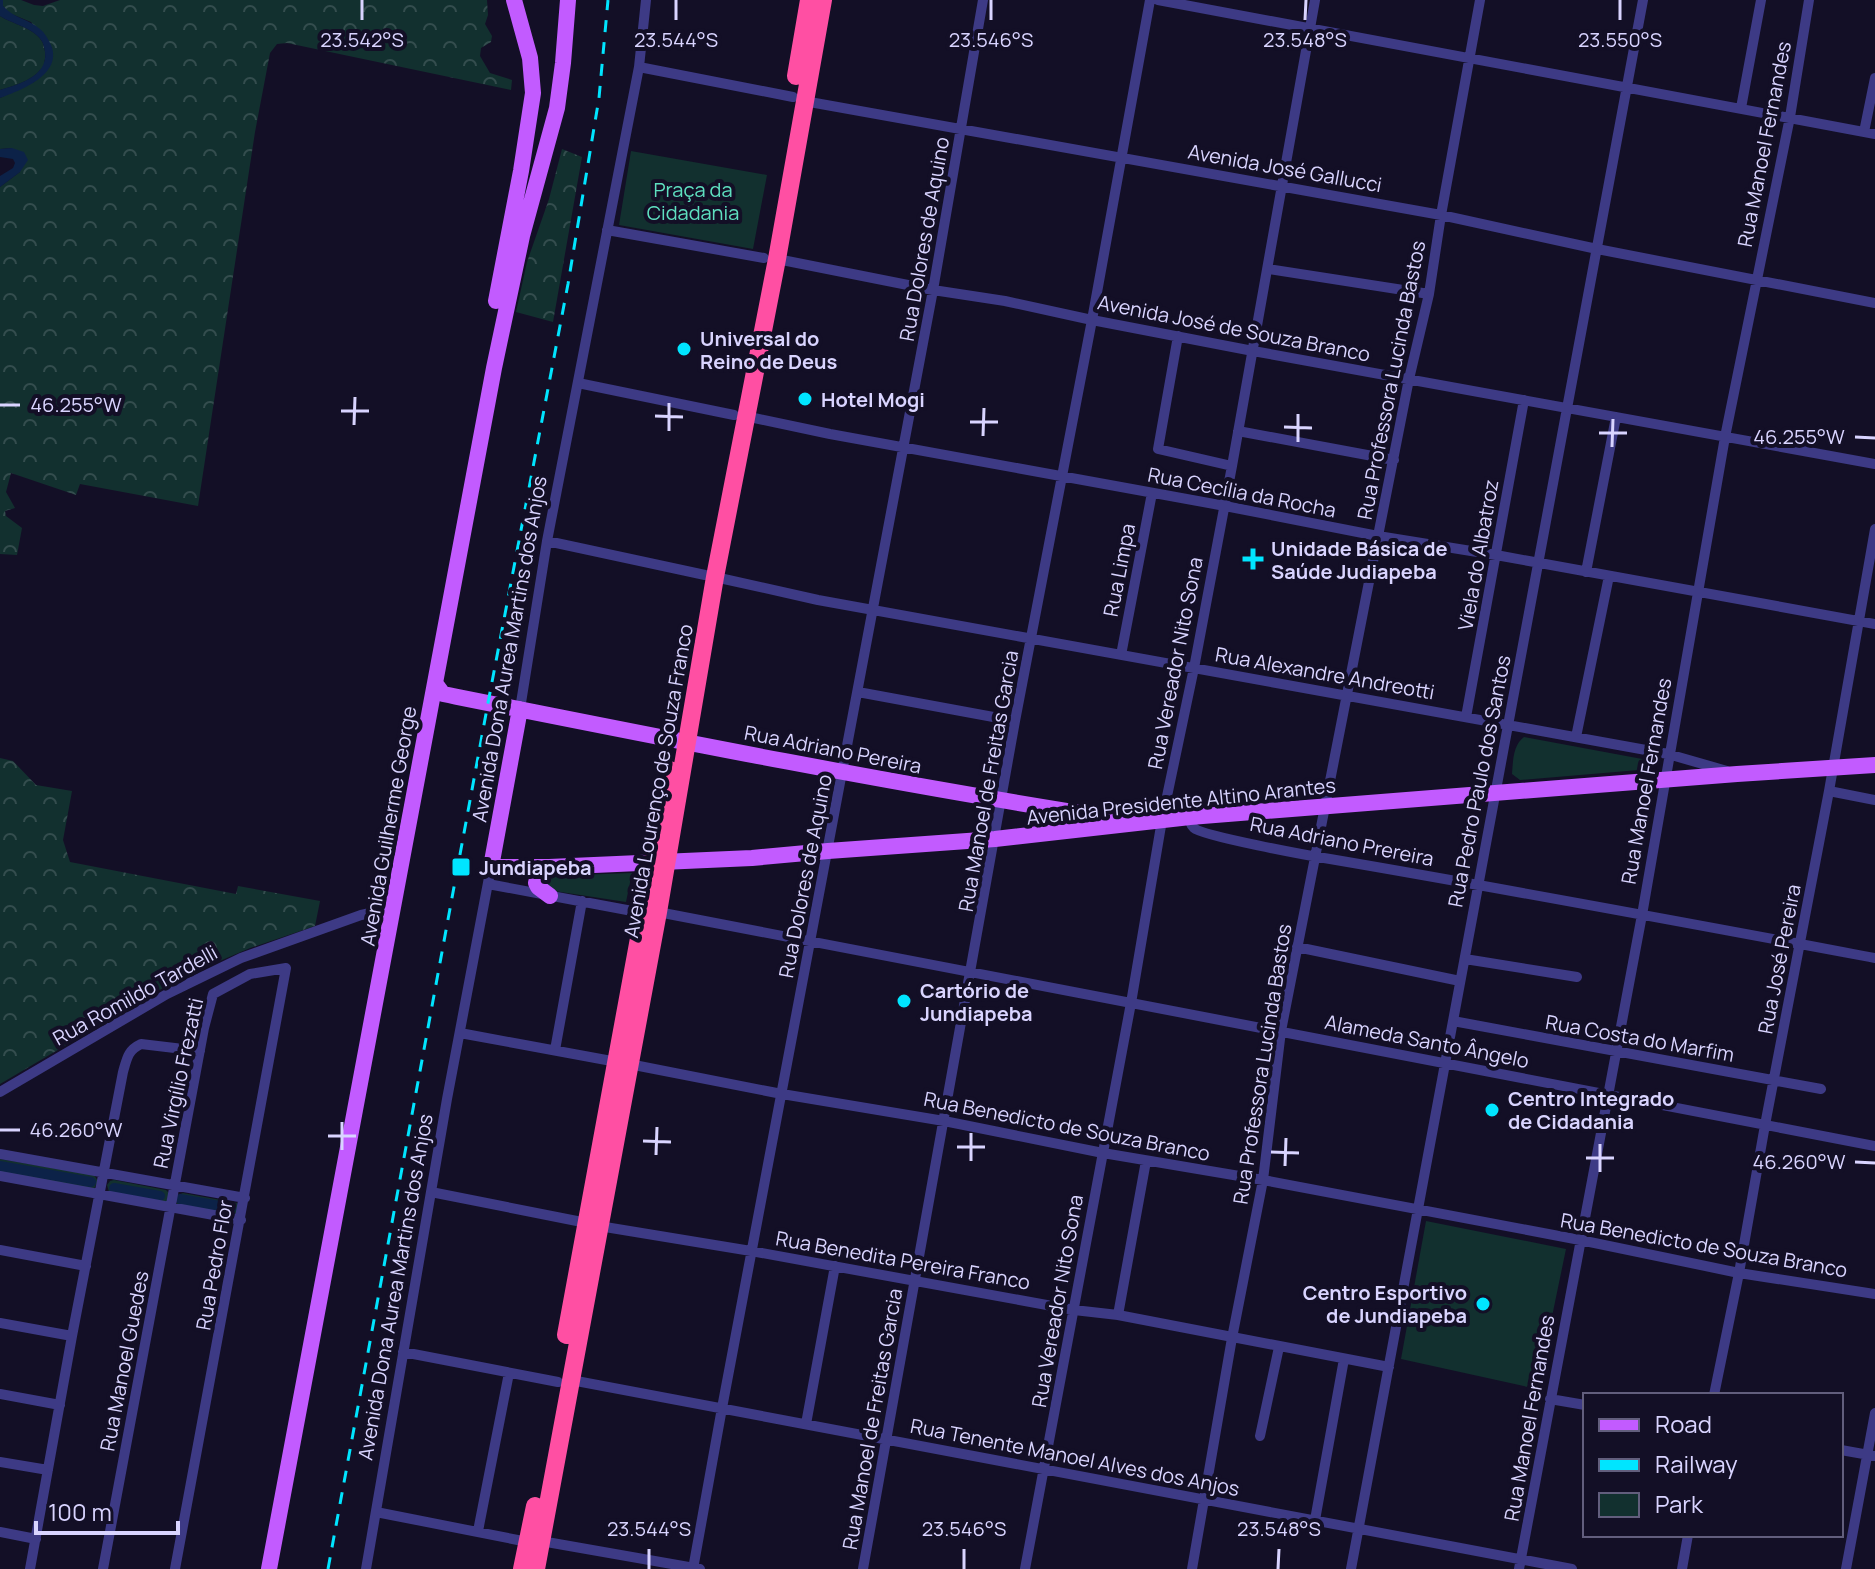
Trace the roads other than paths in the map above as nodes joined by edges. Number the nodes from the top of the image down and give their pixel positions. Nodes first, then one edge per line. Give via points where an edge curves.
1 (514, 0) edge
2 (568, 0) edge
3 (646, 0) edge
4 (809, 0) edge
5 (823, 0) edge
6 (983, 0) edge
7 (1150, 0) edge
8 (1158, 0) edge
9 (1315, 0) edge
10 (1480, 0) edge
11 (1643, 0) edge
12 (1761, 0) edge
13 (1809, 0) edge
14 (1309, 28) junction
15 (1470, 58) junction
16 (639, 67) junction
17 (1875, 78) edge
18 (1627, 87) junction
19 (799, 99) junction
20 (1741, 108) junction
21 (1790, 117) junction
22 (962, 129) junction
23 (1870, 133) edge
24 (1122, 157) junction
25 (1282, 187) junction
26 (1441, 215) junction
27 (607, 230) junction
28 (1597, 249) junction
29 (770, 259) junction
30 (1268, 269) junction
31 (1757, 280) junction
32 (933, 290) junction
33 (1429, 294) junction
34 (1875, 303) edge
35 (1092, 320) junction
36 (1178, 336) junction
37 (1253, 351) junction
38 (1409, 379) junction
39 (578, 383) junction
40 (1524, 400) junction
41 (1567, 408) junction
42 (740, 415) junction
43 (1616, 417) junction
44 (1238, 431) junction
45 (1725, 437) junction
46 (903, 448) junction
47 (1394, 460) junction
48 (1875, 464) edge
49 (1232, 466) junction
50 (1063, 477) junction
51 (1152, 493) junction
52 (1225, 506) junction
53 (1875, 529) edge
54 (1378, 536) junction
55 (547, 541) junction
56 (1496, 555) junction
57 (1538, 563) junction
58 (1586, 572) junction
59 (710, 576) junction
60 (1609, 576) junction
61 (1697, 592) junction
62 (873, 610) junction
63 (1858, 621) junction
64 (1875, 624) edge
65 (1032, 638) junction
66 (1121, 655) junction
67 (1194, 668) junction
68 (858, 692) junction
69 (437, 693) junction
70 (1346, 696) junction
71 (520, 709) junction
72 (1466, 717) junction
73 (1015, 721) junction
74 (1508, 724) junction
75 (1576, 737) junction
76 (682, 742) junction
77 (1668, 754) junction
78 (1875, 765) edge
79 (1832, 768) junction
80 (843, 771) junction
81 (1737, 774) junction
82 (1664, 780) junction
83 (1829, 791) junction
84 (1494, 794) junction
85 (1875, 800) edge
86 (1001, 801) junction
87 (1325, 806) junction
88 (1190, 817) junction
89 (1162, 820) junction
90 (1140, 822) junction
91 (995, 839) junction
92 (828, 851) junction
93 (1315, 857) junction
94 (659, 863) junction
95 (549, 867) junction
96 (490, 876) junction
97 (1478, 884) junction
98 (550, 896) junction
99 (582, 901) junction
100 (389, 911) junction
101 (650, 912) junction
102 (1642, 915) junction
103 (811, 941) junction
104 (1800, 944) junction
105 (1297, 947) junction
106 (1875, 958) edge
107 (1465, 959) junction
108 (286, 968) joint
109 (971, 972) junction
110 (1577, 977) dead end
111 (1460, 981) junction
112 (1131, 1003) junction
113 (1453, 1021) junction
114 (1281, 1031) junction
115 (460, 1033) junction
116 (555, 1050) junction
117 (200, 1051) junction
118 (1615, 1052) junction
119 (623, 1063) junction
120 (1445, 1063) junction
121 (1774, 1080) junction
122 (1821, 1089) dead end
123 (0, 1092) edge
124 (782, 1094) junction
125 (1608, 1095) junction
126 (944, 1121) junction
127 (1765, 1125) junction
128 (1875, 1146) edge
129 (1103, 1153) junction
130 (0, 1154) edge
131 (1146, 1161) junction
132 (104, 1173) junction
133 (0, 1176) edge
134 (1263, 1180) junction
135 (175, 1186) junction
136 (431, 1192) junction
137 (99, 1195) junction
138 (245, 1198) junction
139 (171, 1208) junction
140 (1418, 1210) junction
141 (241, 1220) junction
142 (593, 1224) junction
143 (1580, 1240) junction
144 (0, 1250) edge
145 (751, 1251) junction
146 (86, 1266) junction
147 (835, 1266) junction
148 (1739, 1273) junction
149 (915, 1281) junction
150 (1875, 1294) edge
151 (1074, 1310) junction
152 (1118, 1315) junction
153 (0, 1323) edge
154 (72, 1336) junction
155 (1232, 1338) junction
156 (1279, 1347) junction
157 (403, 1352) junction
158 (1344, 1359) junction
159 (1389, 1367) junction
160 (509, 1373) junction
161 (564, 1381) junction
162 (1714, 1393) edge
163 (0, 1394) edge
164 (1550, 1399) junction
165 (60, 1405) junction
166 (1583, 1405) edge
167 (722, 1408) junction
168 (1875, 1413) edge
169 (806, 1424) junction
170 (1260, 1436) dead end
171 (885, 1439) junction
172 (1843, 1450) edge
173 (1871, 1456) edge
174 (0, 1462) edge
175 (1045, 1469) junction
176 (48, 1470) junction
177 (1205, 1500) junction
178 (376, 1512) junction
179 (1315, 1520) junction
180 (1358, 1529) junction
181 (478, 1531) junction
182 (0, 1532) edge
183 (1688, 1537) edge
184 (36, 1539) junction
185 (534, 1541) junction
186 (1520, 1564) edge
187 (30, 1569) edge
188 (103, 1569) edge
189 (175, 1569) edge
190 (259, 1569) edge
191 (269, 1569) edge
192 (366, 1569) edge
193 (522, 1569) edge
194 (536, 1569) edge
195 (695, 1569) edge
196 (863, 1569) edge
197 (1025, 1569) edge
198 (1192, 1569) edge
199 (1351, 1569) edge
200 (1572, 1569) edge
201 (1682, 1569) edge
202 (1846, 1569) edge

1 - 100 main road, Avenida Guilherme George via 530,58 533,93
2 - 69 main road, Avenida Guilherme George via 557,108 513,273
3 - 16 street, Avenida Dona Aurea Martins dos Anjos
4 - 19 highway, Avenida Lourenço de Souza Franco
5 - 19 highway, Avenida Lourenço de Souza Franco
6 - 22 street, Rua Dolores de Aquino
7 - 24 street, Rua Manoel de Freitas Garcia
8 - 14 street
9 - 14 street, Rua Vereador Nito Sona
10 - 15 street, Rua Professora Lucinda Bastos
11 - 18 street, Rua Pedro Paulo dos Santos
12 - 20 street
13 - 21 street, Rua Manoel Fernandes
14 - 15 street
14 - 25 street, Rua Vereador Nito Sona
15 - 18 street
15 - 26 street, Rua Professora Lucinda Bastos
16 - 19 street, Avenida José Gallucci
16 - 27 street, Avenida Dona Aurea Martins dos Anjos
17 - 23 street
18 - 20 street
18 - 28 street, Rua Pedro Paulo dos Santos
19 - 22 street, Avenida José Gallucci
19 - 29 highway, Avenida Lourenço de Souza Franco
20 - 21 street
21 - 23 street
21 - 31 street, Rua Manoel Fernandes
22 - 24 street, Avenida José Gallucci
22 - 32 street, Rua Dolores de Aquino
24 - 25 street, Avenida José Gallucci
24 - 35 street, Rua Manoel de Freitas Garcia
25 - 26 street, Avenida José Gallucci
25 - 30 street, Rua Vereador Nito Sona
26 - 28 street, Avenida José Gallucci
26 - 33 street, Rua Professora Lucinda Bastos
27 - 29 street, Avenida José de Souza Branco
27 - 39 street, Avenida Dona Aurea Martins dos Anjos
28 - 31 street, Avenida José Gallucci
28 - 41 street, Rua Pedro Paulo dos Santos
29 - 32 street, Avenida José de Souza Branco
29 - 42 highway, Avenida Lourenço de Souza Franco
30 - 33 street
30 - 37 street, Rua Vereador Nito Sona
31 - 34 street, Avenida José Gallucci
31 - 45 street, Rua Manoel Fernandes
32 - 35 street, Avenida José de Souza Branco
32 - 46 street, Rua Dolores de Aquino
33 - 38 street, Rua Professora Lucinda Bastos
35 - 36 street, Avenida José de Souza Branco
35 - 50 street, Rua Manoel de Freitas Garcia
36 - 37 street, Avenida José de Souza Branco
36 - 49 street via 1158,449
37 - 38 street, Avenida José de Souza Branco
37 - 44 street, Rua Vereador Nito Sona
38 - 40 street, Avenida José de Souza Branco
38 - 47 street, Rua Professora Lucinda Bastos
39 - 42 street, Rua Cecília da Rocha
39 - 55 street, Avenida Dona Aurea Martins dos Anjos
40 - 41 street, Avenida José de Souza Branco
40 - 56 street, Viela do Albatroz
41 - 43 street, Avenida José de Souza Branco
41 - 57 street, Rua Pedro Paulo dos Santos
42 - 46 street, Rua Cecília da Rocha
42 - 59 highway, Avenida Lourenço de Souza Franco
43 - 45 street, Avenida José de Souza Branco
43 - 58 street
44 - 47 street
44 - 49 street, Rua Vereador Nito Sona
45 - 48 street, Avenida José de Souza Branco
45 - 61 street, Rua Manoel Fernandes
46 - 50 street, Rua Cecília da Rocha
46 - 62 street, Rua Dolores de Aquino
47 - 54 street, Rua Professora Lucinda Bastos
49 - 52 street, Rua Vereador Nito Sona
50 - 51 street, Rua Cecília da Rocha
50 - 65 street, Rua Manoel de Freitas Garcia
51 - 52 street, Rua Cecília da Rocha
51 - 66 street, Rua Limpa
52 - 54 street, Rua Cecília da Rocha
52 - 67 street, Rua Vereador Nito Sona
53 - 63 street, Rua José Pereira
54 - 56 street, Rua Cecília da Rocha
54 - 70 street, Rua Professora Lucinda Bastos
55 - 59 street, Rua Alexandre Andreotti
55 - 71 street, Avenida Dona Aurea Martins dos Anjos
56 - 57 street, Rua Cecília da Rocha
56 - 72 street, Viela do Albatroz
57 - 58 street, Rua Cecília da Rocha
57 - 74 street, Rua Pedro Paulo dos Santos
58 - 60 street, Rua Cecília da Rocha
59 - 62 street, Rua Alexandre Andreotti
59 - 76 highway, Avenida Lourenço de Souza Franco
60 - 61 street, Rua Cecília da Rocha
60 - 75 street
61 - 63 street, Rua Cecília da Rocha
61 - 77 street, Rua Manoel Fernandes
62 - 65 street, Rua Alexandre Andreotti
62 - 68 street, Rua Dolores de Aquino
63 - 64 street, Rua Cecília da Rocha
63 - 79 street, Rua José Pereira
65 - 66 street, Rua Alexandre Andreotti
65 - 73 street, Rua Manoel de Freitas Garcia
66 - 67 street, Rua Alexandre Andreotti
67 - 70 street, Rua Alexandre Andreotti
67 - 89 street, Rua Vereador Nito Sona
68 - 73 street
68 - 80 street, Rua Dolores de Aquino
69 - 71 main road, Rua Adriano Pereira
69 - 100 main road, Avenida Guilherme George
70 - 72 street, Rua Alexandre Andreotti
70 - 87 street, Rua Professora Lucinda Bastos
71 - 76 main road, Rua Adriano Pereira
71 - 96 main road, Avenida Dona Aurea Martins dos Anjos
72 - 74 street, Rua Alexandre Andreotti
73 - 86 street, Rua Manoel de Freitas Garcia
74 - 75 street, Rua Alexandre Andreotti
74 - 84 street, Rua Pedro Paulo dos Santos
75 - 77 street, Rua Alexandre Andreotti
76 - 80 main road, Rua Adriano Pereira
76 - 94 highway, Avenida Lourenço de Souza Franco
77 - 81 street, Rua Alexandre Andreotti
77 - 82 street, Rua Manoel Fernandes
78 - 79 main road, Avenida Presidente Altino Arantes
79 - 81 main road, Avenida Presidente Altino Arantes
79 - 83 street, Rua José Pereira
80 - 86 main road, Rua Adriano Pereira
80 - 92 street, Rua Dolores de Aquino
81 - 82 main road, Avenida Presidente Altino Arantes
82 - 84 main road, Avenida Presidente Altino Arantes
82 - 102 street, Rua Manoel Fernandes
83 - 85 street
83 - 104 street, Rua José Pereira
84 - 87 main road, Avenida Presidente Altino Arantes
84 - 97 street, Rua Pedro Paulo dos Santos
86 - 90 main road, Rua Adriano Pereira
86 - 91 street, Rua Manoel de Freitas Garcia
87 - 88 main road, Avenida Presidente Altino Arantes
87 - 93 street, Rua Professora Lucinda Bastos
88 - 89 main road, Avenida Presidente Altino Arantes
88 - 93 street, Rua Adriano Prereira via 1195,830
89 - 90 main road, Avenida Presidente Altino Arantes
89 - 112 street, Rua Vereador Nito Sona
90 - 91 main road, Avenida Presidente Altino Arantes
91 - 92 main road, Avenida Presidente Altino Arantes
91 - 109 street, Rua Manoel de Freitas Garcia
92 - 94 main road, Avenida Presidente Altino Arantes
92 - 103 street, Rua Dolores de Aquino
93 - 97 street, Rua Adriano Prereira
93 - 105 street, Rua Professora Lucinda Bastos
94 - 95 main road, Avenida Presidente Altino Arantes
94 - 101 highway, Avenida Lourenço de Souza Franco
95 - 96 main road, Avenida Presidente Altino Arantes
95 - 98 main road via 536,883
96 - 98 street, Alameda Santo Ângelo
96 - 115 street, Avenida Dona Aurea Martins dos Anjos
97 - 102 street, Rua Adriano Prereira
97 - 107 street, Rua Pedro Paulo dos Santos
98 - 99 street, Alameda Santo Ângelo
99 - 101 street, Alameda Santo Ângelo
99 - 116 street
100 - 123 street, Rua Romildo Tardelli via 361,915 241,958 167,994
100 - 190 main road, Avenida Guilherme George
100 - 191 main road, Avenida Guilherme George
101 - 103 street, Alameda Santo Ângelo
101 - 119 highway, Avenida Lourenço de Souza Franco
102 - 104 street, Rua Adriano Prereira
102 - 118 street, Rua Manoel Fernandes
103 - 109 street, Alameda Santo Ângelo
103 - 124 street, Rua Dolores de Aquino
104 - 106 street, Rua Adriano Prereira
104 - 121 street, Rua José Pereira
105 - 111 street
105 - 114 street, Rua Professora Lucinda Bastos
107 - 110 street
107 - 111 street, Rua Pedro Paulo dos Santos
108 - 117 street, Rua Virgílio Frezatti via 250,974 213,994
108 - 138 street, Rua Pedro Flor
109 - 112 street, Alameda Santo Ângelo
109 - 126 street, Rua Manoel de Freitas Garcia
111 - 113 street, Rua Pedro Paulo dos Santos
112 - 114 street, Alameda Santo Ângelo
112 - 129 street, Rua Vereador Nito Sona
113 - 118 street, Rua Costa do Marfim
113 - 120 street, Rua Pedro Paulo dos Santos
114 - 120 street, Alameda Santo Ângelo
114 - 134 street, Rua Professora Lucinda Bastos
115 - 116 street, Rua Benedicto de Souza Branco
115 - 136 street, Avenida Dona Aurea Martins dos Anjos
116 - 119 street, Rua Benedicto de Souza Branco
117 - 132 street via 152,1044 133,1048 123,1072
117 - 135 street, Rua Virgílio Frezatti
118 - 121 street, Rua Costa do Marfim
118 - 125 street, Rua Manoel Fernandes
119 - 124 street, Rua Benedicto de Souza Branco
119 - 142 highway, Avenida Lourenço de Souza Franco
120 - 125 street, Alameda Santo Ângelo
120 - 140 street, Rua Pedro Paulo dos Santos
121 - 122 street, Rua Costa do Marfim
121 - 127 street, Rua José Pereira
124 - 126 street, Rua Benedicto de Souza Branco
124 - 145 street, Rua Dolores de Aquino
125 - 127 street, Alameda Santo Ângelo
125 - 143 street, Rua Manoel Fernandes
126 - 129 street, Rua Benedicto de Souza Branco
126 - 149 street, Rua Manoel de Freitas Garcia
127 - 128 street, Alameda Santo Ângelo
127 - 148 street, Rua José Pereira
129 - 131 street, Rua Benedicto de Souza Branco
129 - 151 street, Rua Vereador Nito Sona
130 - 132 street
131 - 134 street, Rua Benedicto de Souza Branco
131 - 152 street
132 - 135 street
132 - 137 street
133 - 137 street
134 - 140 street, Rua Benedicto de Souza Branco
134 - 155 street, Rua Professora Lucinda Bastos
135 - 138 street
135 - 139 street, Rua Virgílio Frezatti
136 - 142 street, Rua Benedita Pereira Franco
136 - 157 street, Avenida Dona Aurea Martins dos Anjos
137 - 139 street
137 - 146 street
138 - 141 street, Rua Pedro Flor
139 - 141 street
139 - 188 street, Rua Manoel Guedes
140 - 143 street, Rua Benedicto de Souza Branco
140 - 159 street, Rua Pedro Paulo dos Santos
141 - 189 street, Rua Pedro Flor
142 - 145 street, Rua Benedita Pereira Franco
142 - 161 highway, Avenida Lourenço de Souza Franco
143 - 148 street, Rua Benedicto de Souza Branco
143 - 164 street, Rua Manoel Fernandes
144 - 146 street
145 - 147 street, Rua Benedita Pereira Franco
145 - 167 street, Rua Dolores de Aquino
146 - 154 street
147 - 149 street, Rua Benedita Pereira Franco
147 - 169 street
148 - 150 street, Rua Benedicto de Souza Branco
148 - 162 street, Rua José Pereira
149 - 151 street, Rua Benedita Pereira Franco
149 - 171 street, Rua Manoel de Freitas Garcia
151 - 152 street, Rua Benedita Pereira Franco
151 - 175 street, Rua Vereador Nito Sona
152 - 155 street, Rua Benedita Pereira Franco
153 - 154 street
154 - 165 street
155 - 156 street, Rua Benedita Pereira Franco
155 - 177 street, Rua Professora Lucinda Bastos
156 - 158 street, Rua Benedita Pereira Franco
156 - 170 street
157 - 160 street, Rua Tenente Manoel Alves dos Anjos
157 - 178 street, Avenida Dona Aurea Martins dos Anjos
158 - 159 street, Rua Benedita Pereira Franco
158 - 179 street
159 - 180 street, Rua Pedro Paulo dos Santos
160 - 161 street, Rua Tenente Manoel Alves dos Anjos
160 - 181 street
161 - 167 street, Rua Tenente Manoel Alves dos Anjos
161 - 185 highway, Avenida Lourenço de Souza Franco
163 - 165 street
164 - 166 street
164 - 186 street, Rua Manoel Fernandes
165 - 176 street
167 - 169 street, Rua Tenente Manoel Alves dos Anjos
167 - 195 street, Rua Dolores de Aquino
168 - 173 street
169 - 171 street, Rua Tenente Manoel Alves dos Anjos
171 - 175 street, Rua Tenente Manoel Alves dos Anjos
171 - 196 street, Rua Manoel de Freitas Garcia
172 - 173 street
173 - 202 street
174 - 176 street
175 - 177 street, Rua Tenente Manoel Alves dos Anjos
175 - 197 street, Rua Vereador Nito Sona
176 - 184 street
177 - 179 street, Rua Tenente Manoel Alves dos Anjos
177 - 198 street, Rua Professora Lucinda Bastos
178 - 181 street
178 - 192 street, Avenida Dona Aurea Martins dos Anjos
179 - 180 street, Rua Tenente Manoel Alves dos Anjos
180 - 186 street, Rua Tenente Manoel Alves dos Anjos
180 - 199 street, Rua Pedro Paulo dos Santos
181 - 185 street
182 - 184 street
183 - 201 street
184 - 187 street
185 - 193 highway, Avenida Lourenço de Souza Franco
185 - 194 highway, Avenida Lourenço de Souza Franco
185 - 195 street
186 - 200 street, Rua Tenente Manoel Alves dos Anjos

